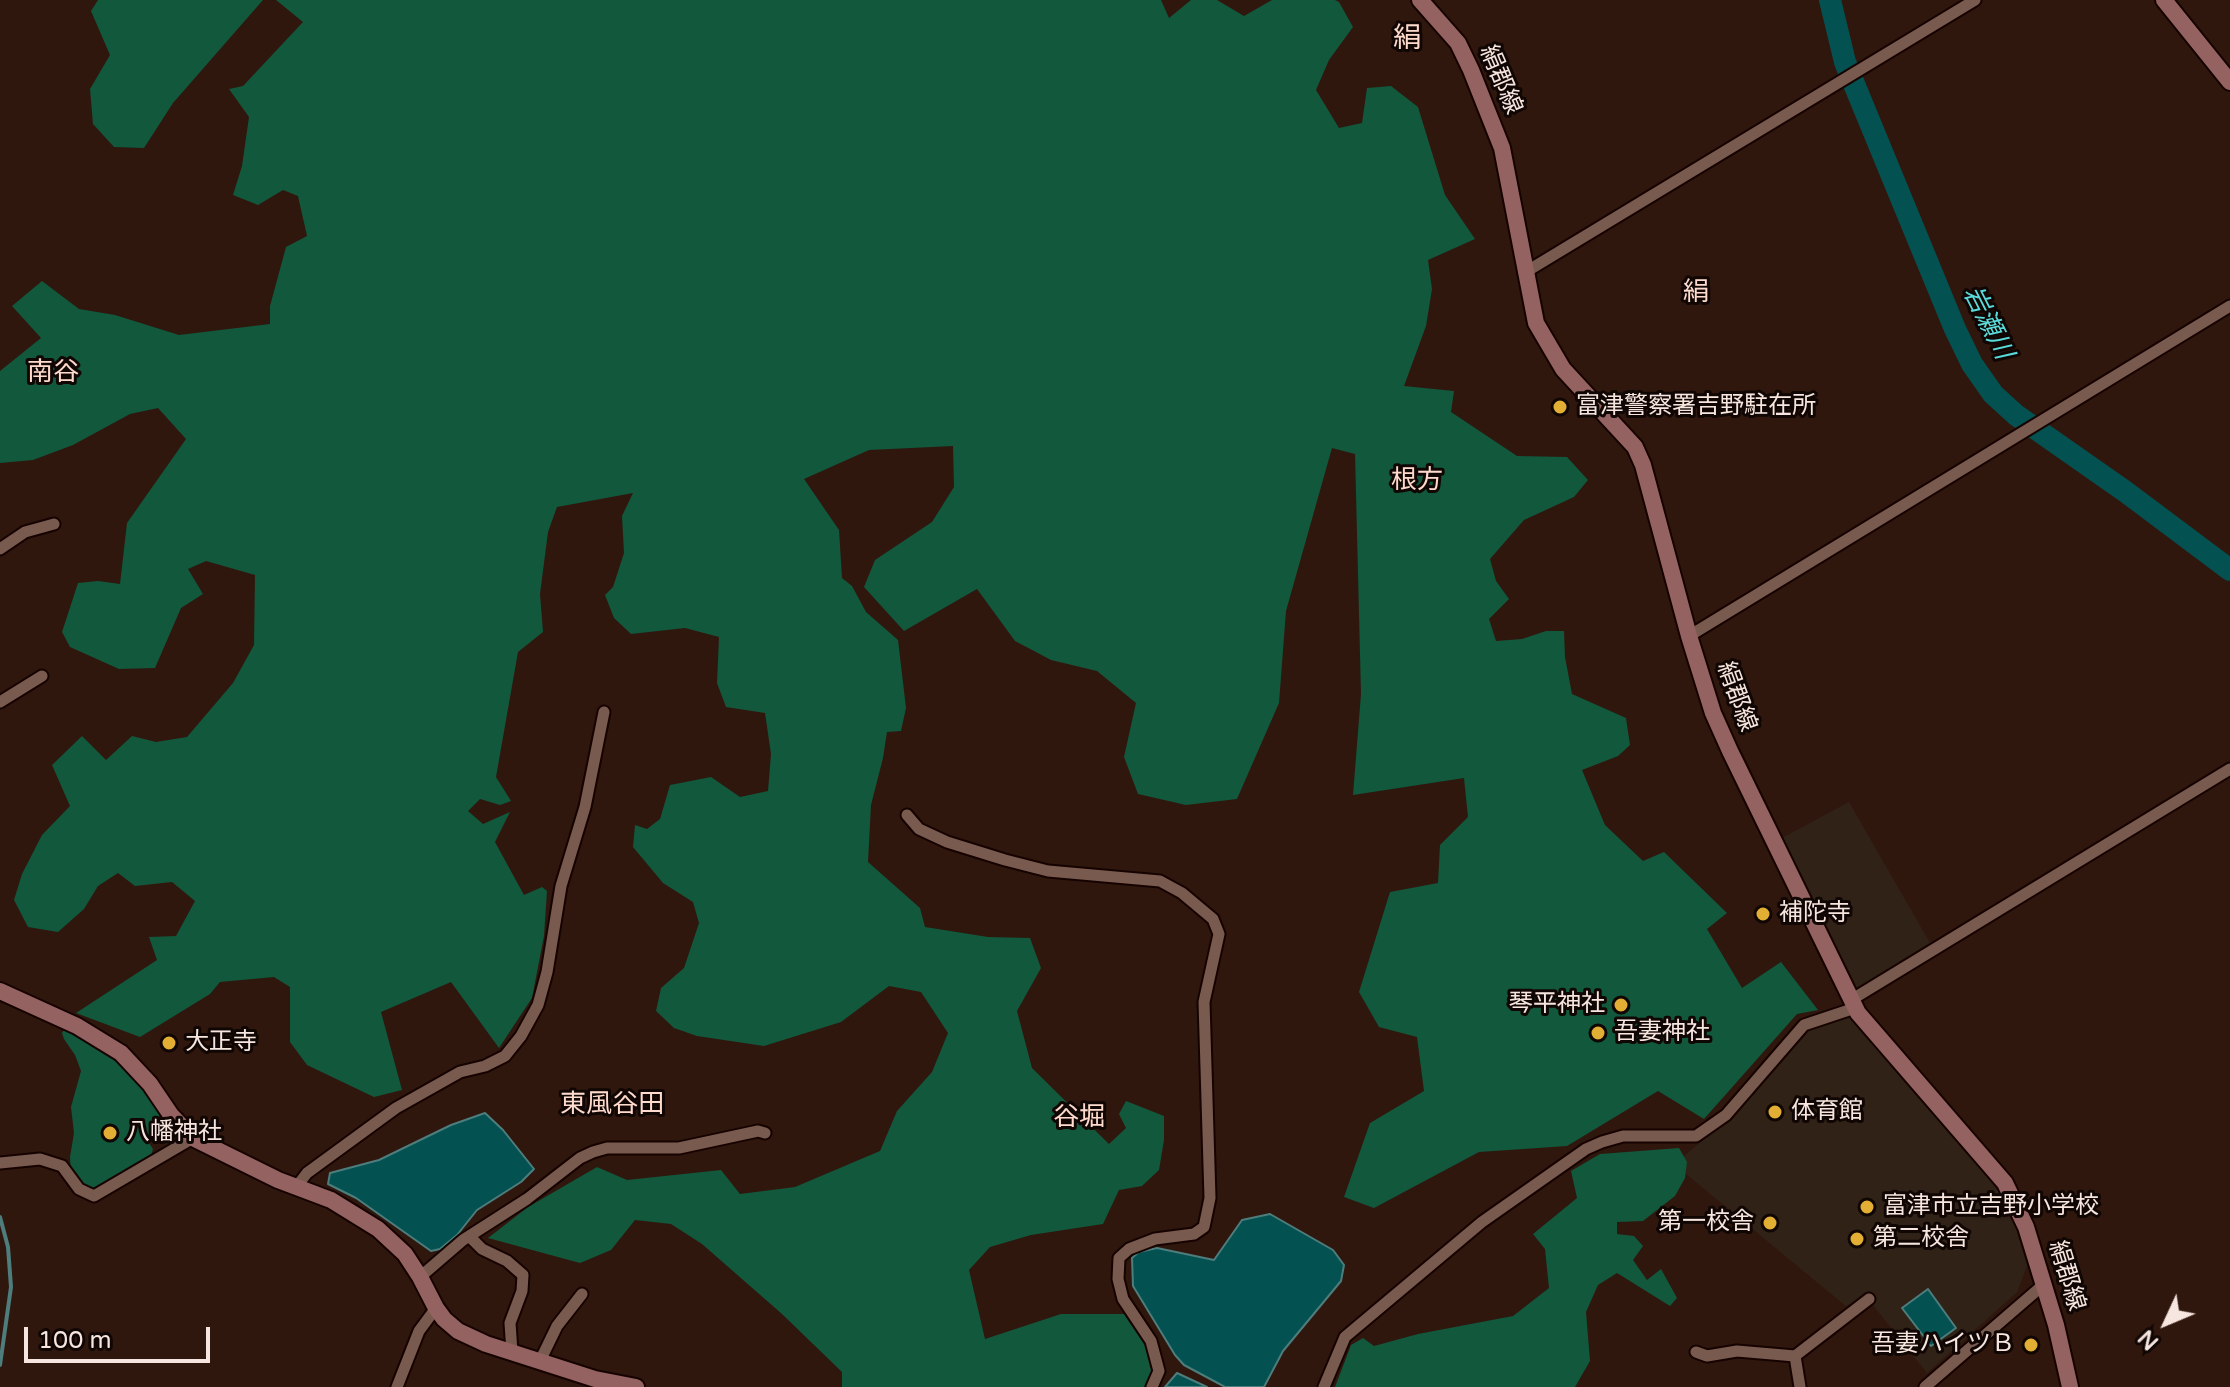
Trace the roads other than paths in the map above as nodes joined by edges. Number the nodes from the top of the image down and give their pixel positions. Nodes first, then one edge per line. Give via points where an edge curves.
1 (1420, 0) edge
2 (1975, 0) edge
3 (2164, 0) edge
4 (2230, 82) edge
5 (1524, 273) junction
6 (2230, 306) edge
7 (54, 524) dead end
8 (0, 549) edge
9 (1689, 636) junction
10 (42, 676) dead end
11 (0, 702) edge
12 (604, 712) dead end
13 (2230, 769) edge
14 (907, 815) dead end
15 (0, 991) edge
16 (1853, 1004) junction
17 (765, 1133) dead end
18 (193, 1138) junction
19 (0, 1163) edge
20 (297, 1186) junction
21 (469, 1236) junction
22 (420, 1277) junction
23 (2042, 1286) junction
24 (582, 1294) dead end
25 (1869, 1299) dead end
26 (436, 1308) junction
27 (512, 1352) junction
28 (1696, 1352) dead end
29 (1795, 1356) junction
30 (540, 1361) junction
31 (397, 1387) edge
32 (636, 1387) edge
33 (1152, 1387) edge
34 (1324, 1387) edge
35 (1800, 1387) edge
36 (1925, 1387) edge
37 (2070, 1387) edge

1 - 5 main road, 絹郡線 via 1458,43 1502,148
2 - 5 street
3 - 4 main road
5 - 9 main road, 絹郡線 via 1547,344 1563,369 1635,447
6 - 9 street
7 - 8 street via 25,532
9 - 16 main road, 絹郡線 via 1713,713
10 - 11 street
12 - 20 street via 585,807 561,886 547,972 538,1005 521,1036 505,1056 460,1072 396,1108 307,1173
13 - 16 street
14 - 33 street via 919,829 947,842 1005,860 1048,871 1160,881 1213,919 1219,934 1204,1002 1210,1198 1204,1227 1194,1234 1155,1239 1119,1258 1123,1299 1151,1341 1157,1362
15 - 18 main road via 121,1053
16 - 23 main road, 絹郡線 via 2005,1183 2026,1227
16 - 34 street via 1804,1025 1726,1115 1696,1136 1623,1136 1602,1142 1482,1222 1345,1337
17 - 21 street via 679,1148 593,1152
18 - 19 street via 94,1196 79,1189 62,1166 40,1159
18 - 20 main road
20 - 22 main road via 378,1229
21 - 22 street
21 - 27 street via 523,1275 510,1323
22 - 26 main road
23 - 36 street
23 - 37 main road, 絹郡線
24 - 30 street via 557,1326
25 - 29 street
26 - 27 main road via 458,1331
26 - 31 street via 419,1331
27 - 30 main road
28 - 29 street
29 - 35 street
30 - 32 main road

